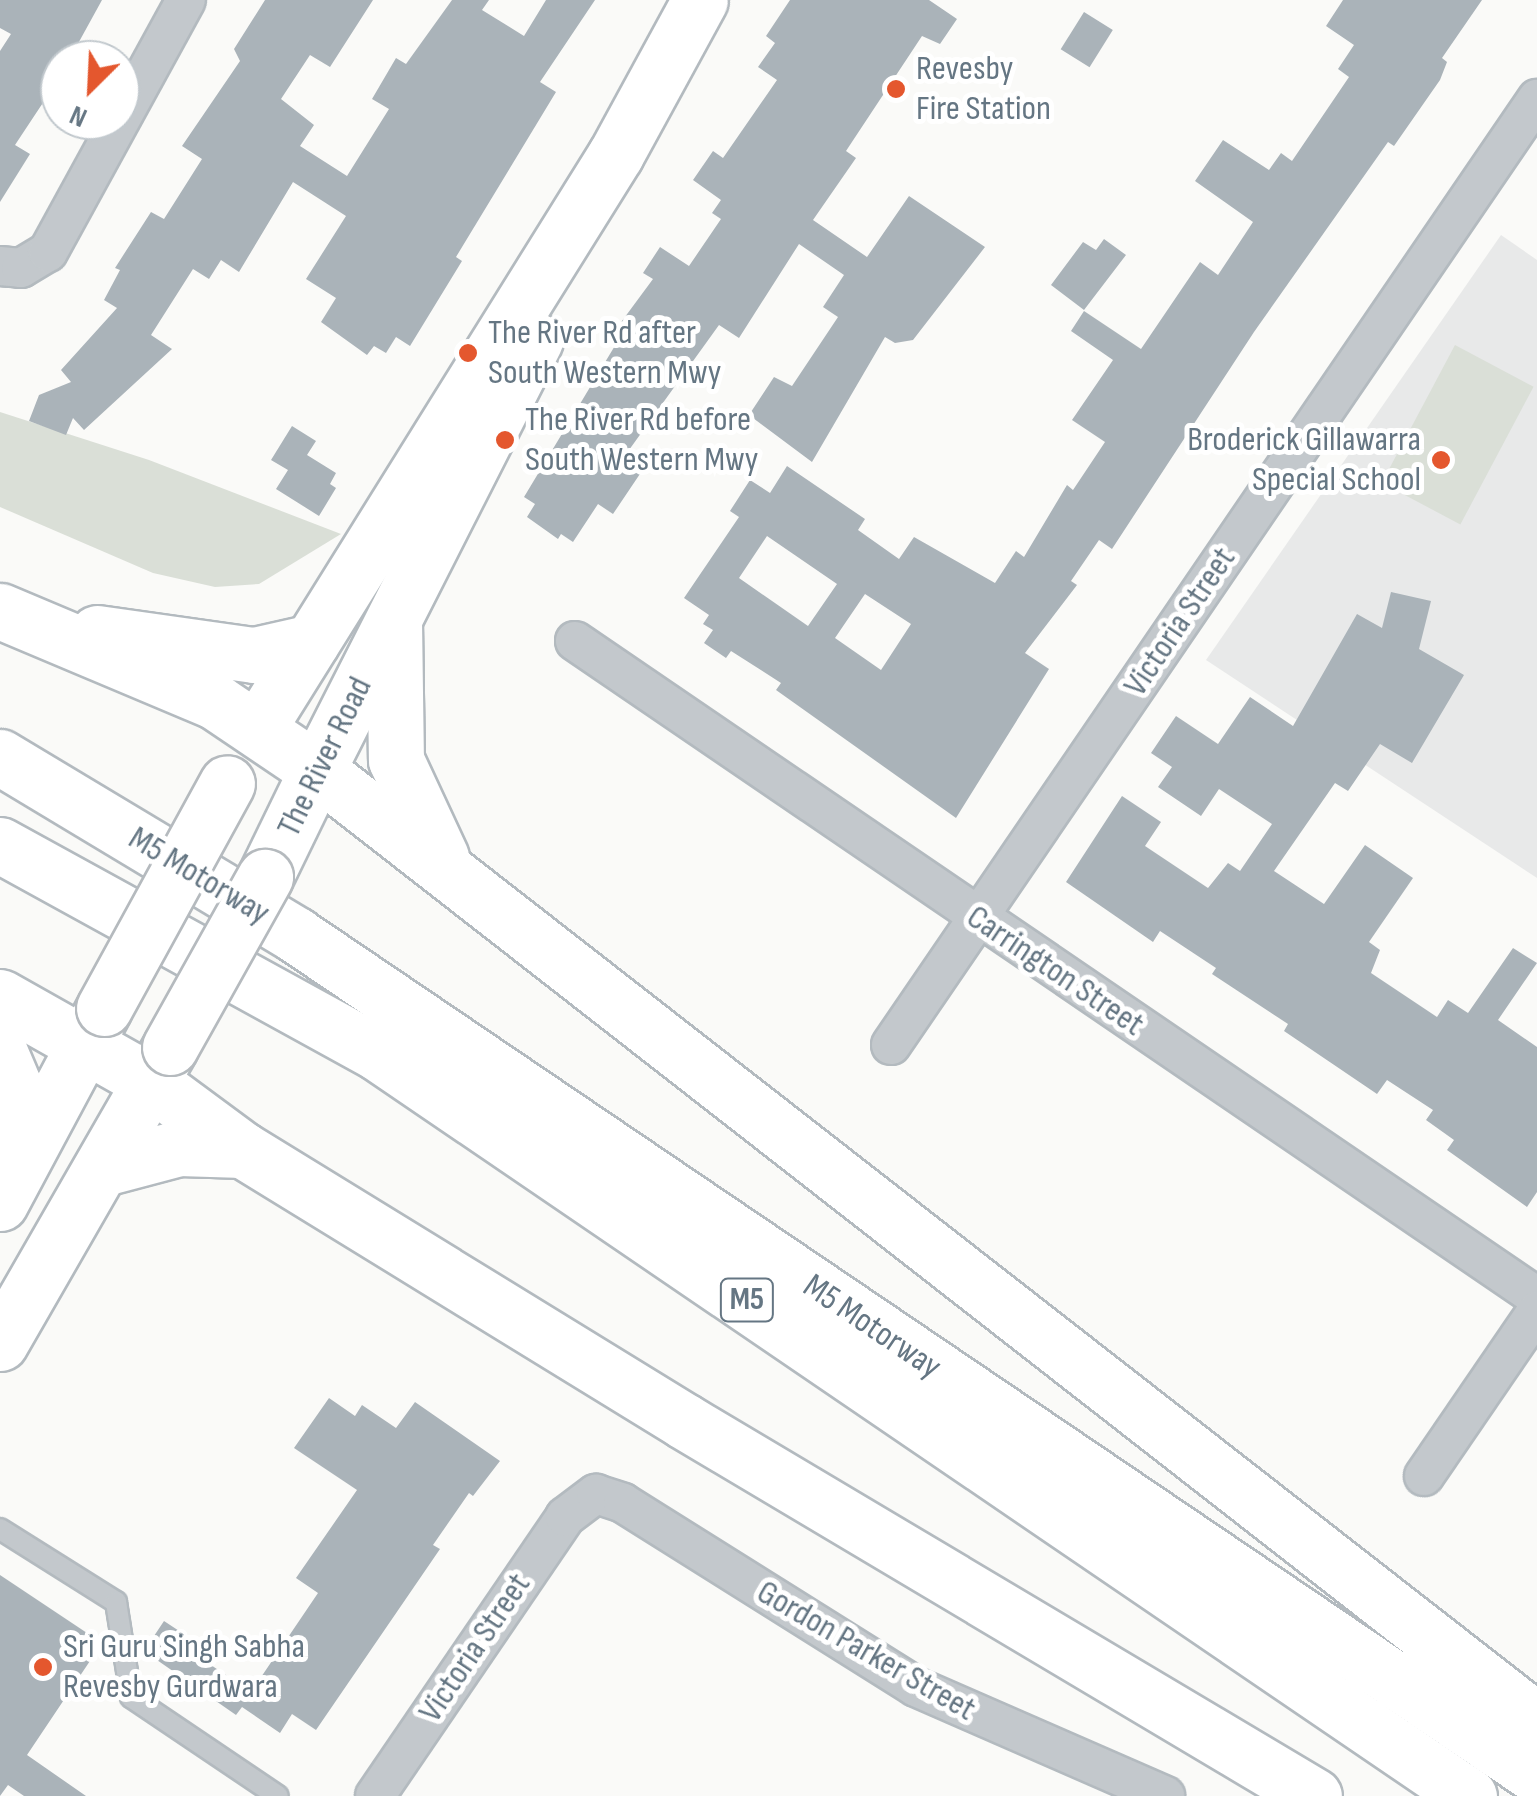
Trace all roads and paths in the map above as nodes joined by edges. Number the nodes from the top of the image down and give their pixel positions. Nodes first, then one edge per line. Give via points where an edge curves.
1 (186, 0) edge
2 (700, 0) edge
3 (1537, 99) edge
4 (616, 154) junction
5 (10, 267) edge
6 (17, 619) edge
7 (394, 621) junction
8 (575, 641) dead end
9 (312, 642) junction
10 (258, 728) junction
11 (0, 757) edge
12 (317, 770) junction
13 (0, 844) edge
14 (449, 871) junction
15 (978, 919) junction
16 (0, 997) edge
17 (94, 1026) junction
18 (891, 1045) dead end
19 (0, 1053) edge
20 (161, 1065) junction
21 (244, 1150) junction
22 (104, 1168) junction
23 (12, 1180) edge
24 (1537, 1297) edge
25 (1537, 1311) edge
26 (0, 1343) edge
27 (1424, 1476) dead end
28 (578, 1503) joint
29 (0, 1529) edge
30 (1537, 1721) edge
31 (1537, 1776) edge
32 (278, 1796) edge
33 (375, 1796) edge
34 (1165, 1796) edge
35 (1314, 1796) edge
36 (1468, 1796) edge

1 - 5 street via 58,236 36,263
2 - 4 main road, The River Road
3 - 15 street, Victoria Street
4 - 7 main road, The River Road via 539,331
4 - 9 main road, The River Road
6 - 9 main road via 254,655
6 - 10 main road via 216,702
7 - 12 main road, The River Road
7 - 14 main road via 396,760
8 - 15 street, Carrington Street
9 - 10 main road, The River Road
10 - 12 main road
10 - 17 main road, The River Road, bridge
11 - 31 main road, M5 Motorway / M5 via 296,935
12 - 14 main road
12 - 20 main road, The River Road, bridge
13 - 36 main road, M5 Motorway / M5 via 378,1053
14 - 30 main road
15 - 18 street, Victoria Street
15 - 24 street, Carrington Street
16 - 17 main road
17 - 20 main road
17 - 23 main road, The River Road
19 - 23 main road via 14,1086
20 - 21 main road
20 - 22 main road, The River Road
21 - 22 main road via 179,1148
21 - 35 main road
22 - 26 main road, The River Road
25 - 27 street
28 - 33 street, Victoria Street
28 - 34 street, Gordon Parker Street via 596,1494 614,1498 868,1661 962,1710
29 - 32 lane via 116,1602 132,1697

